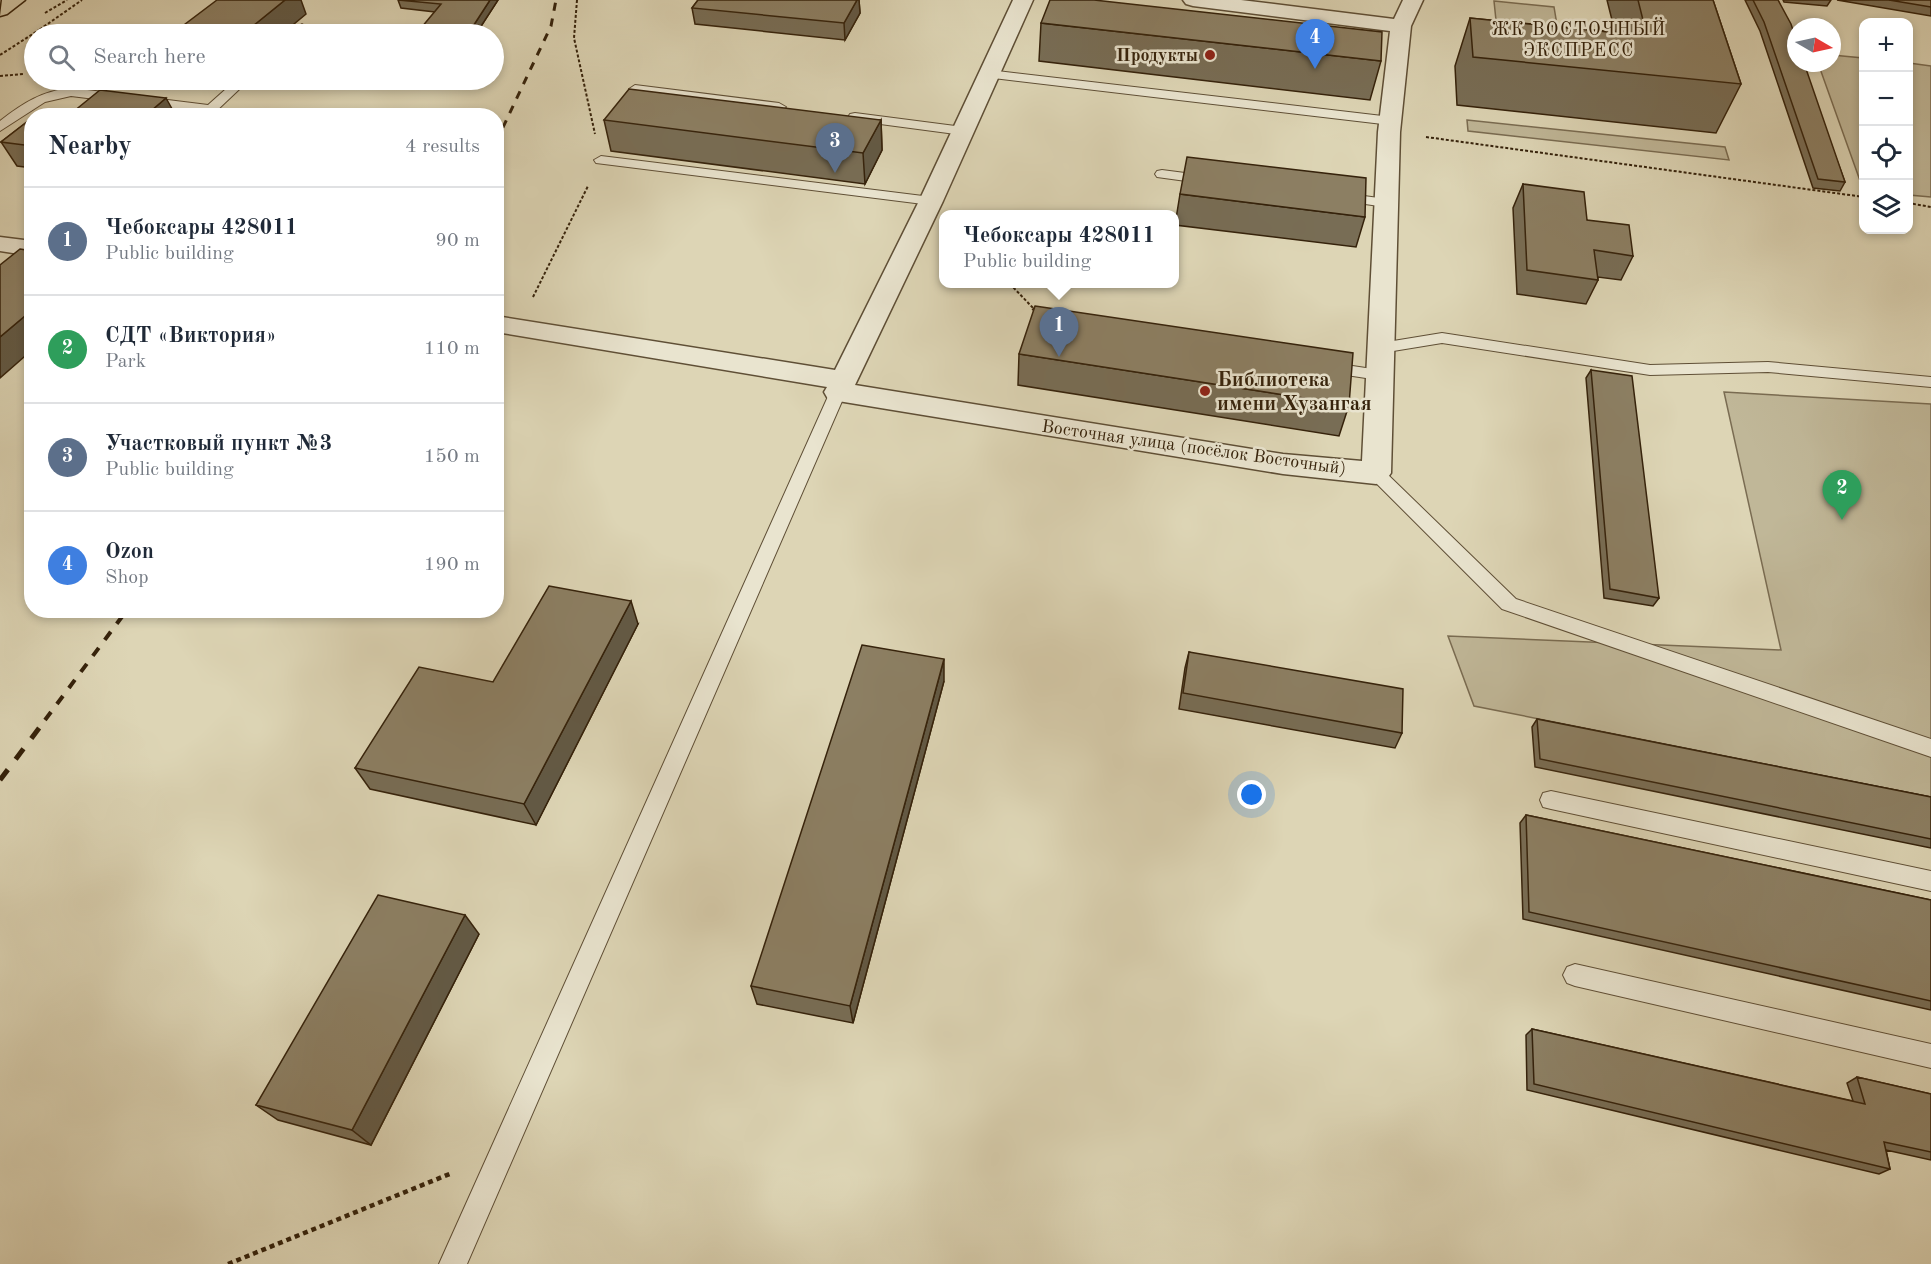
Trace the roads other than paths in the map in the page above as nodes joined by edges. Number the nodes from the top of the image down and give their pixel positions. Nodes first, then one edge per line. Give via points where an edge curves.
1 (15, 0) edge
2 (1023, 0) edge
3 (1193, 0) edge
4 (1413, 0) edge
5 (0, 10) edge
6 (1401, 26) junction
7 (989, 74) junction
8 (635, 89) edge
9 (231, 90) edge
10 (25, 108) edge
11 (179, 108) edge
12 (211, 108) edge
13 (787, 108) edge
14 (24, 109) edge
15 (846, 116) edge
16 (0, 127) edge
17 (1390, 127) junction
18 (963, 131) junction
19 (601, 159) dead end
20 (1162, 174) dead end
21 (1221, 181) edge
22 (1327, 195) edge
23 (931, 201) junction
24 (1386, 202) junction
25 (0, 244) edge
26 (24, 248) edge
27 (504, 325) edge
28 (1380, 362) junction
29 (1309, 364) edge
30 (1931, 382) edge
31 (841, 386) junction
32 (1376, 473) junction
33 (1931, 748) edge
34 (1551, 800) dead end
35 (1931, 881) edge
36 (1575, 975) dead end
37 (1931, 1056) edge
38 (453, 1264) edge

1 - 5 main road
2 - 7 street
3 - 6 street
4 - 6 street, Восточная улица (посёлок Восточный)
6 - 17 street, Восточная улица (посёлок Восточный)
7 - 17 lane
7 - 18 street
8 - 13 lane
9 - 12 lane
10 - 11 lane via 52,93 71,92
14 - 16 lane
15 - 18 lane
17 - 24 street, Восточная улица (посёлок Восточный)
18 - 23 street
19 - 23 lane
20 - 21 lane
22 - 24 lane
23 - 31 street
24 - 28 street, Восточная улица (посёлок Восточный)
25 - 26 street
27 - 31 street, Восточная улица (посёлок Восточный)
28 - 29 lane
28 - 30 lane via 1442,338 1650,370 1768,367
28 - 32 street, Восточная улица (посёлок Восточный)
31 - 32 street, Восточная улица (посёлок Восточный) via 1283,464
31 - 38 lane
32 - 33 lane via 1509,604
34 - 35 lane
36 - 37 lane

